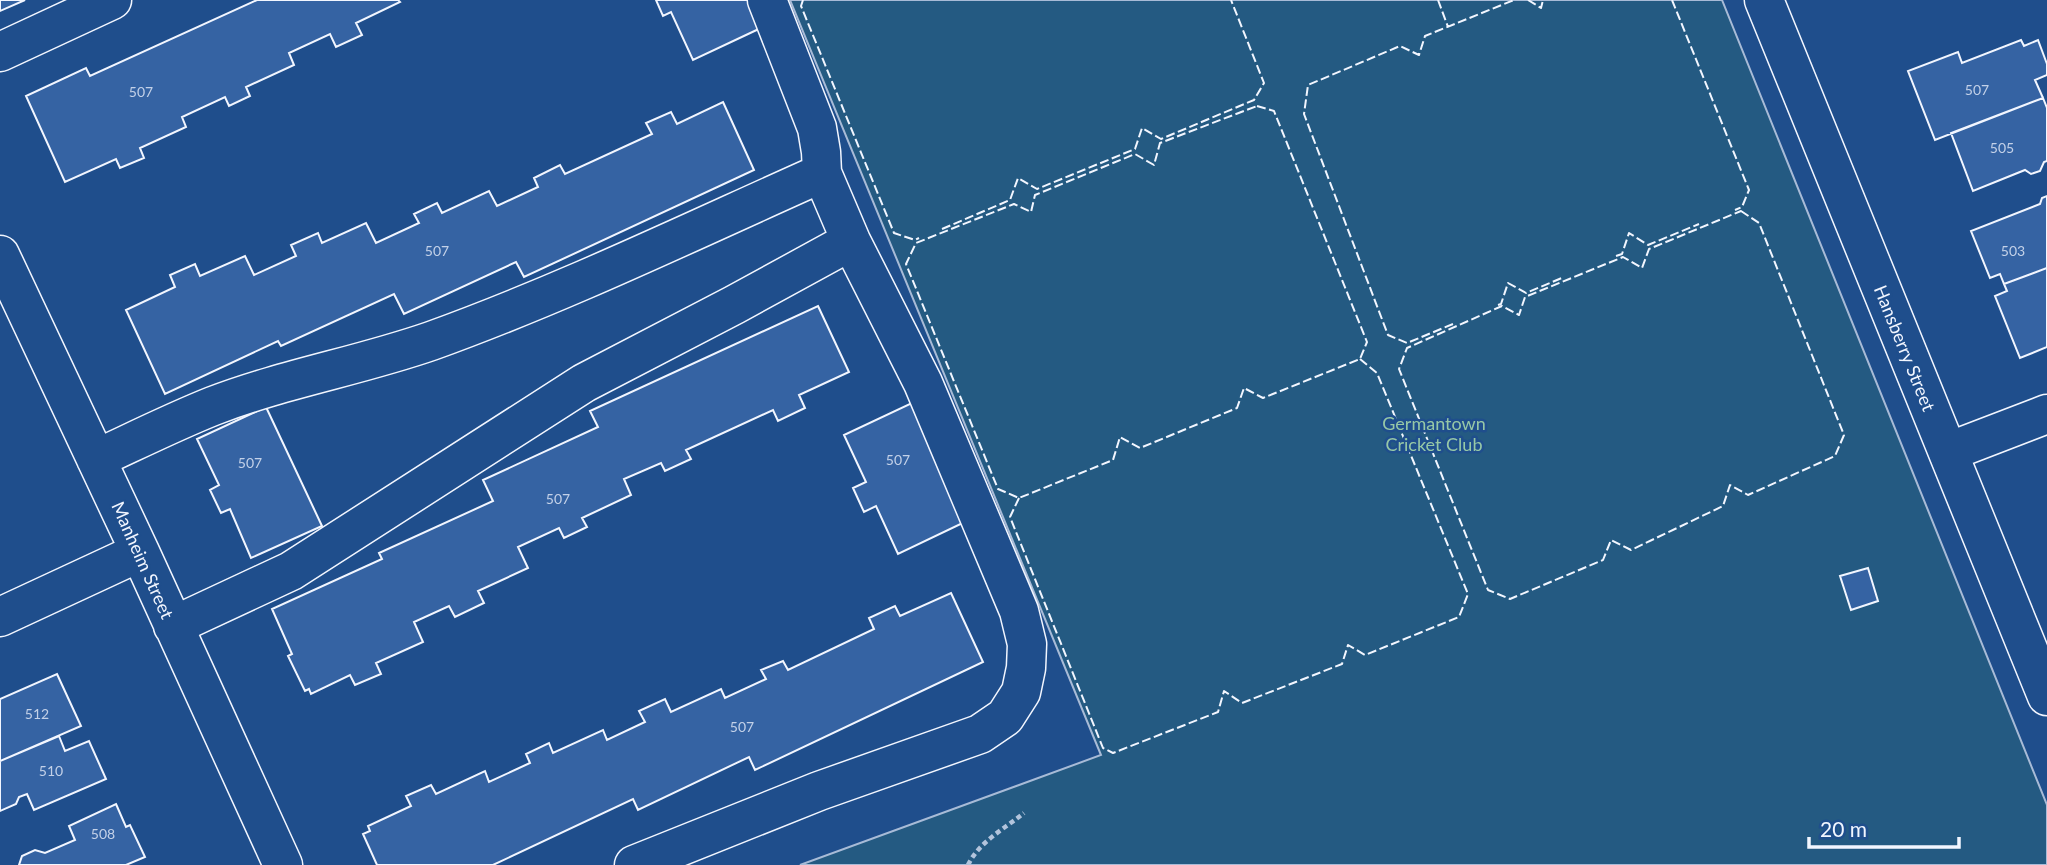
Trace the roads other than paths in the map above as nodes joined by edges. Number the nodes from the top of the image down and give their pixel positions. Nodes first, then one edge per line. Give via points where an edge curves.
1 (112, 0) edge
2 (767, 0) edge
3 (1764, 0) edge
4 (0, 51) edge
5 (821, 173) junction
6 (851, 241) junction
7 (0, 255) edge
8 (2047, 414) edge
9 (1948, 452) junction
10 (96, 459) junction
11 (140, 552) junction
12 (0, 617) edge
13 (173, 626) junction
14 (2047, 696) edge
15 (283, 865) edge
16 (634, 865) edge

1 - 4 street
2 - 5 street via 817,128
3 - 9 street, Hansberry Street
5 - 6 street
5 - 10 street via 540,298 431,341 213,406
6 - 13 street via 584,383 291,571
6 - 16 street via 923,383 1019,611 1027,644 1021,692 1005,718 980,734 819,791
7 - 10 street, Manheim Street
8 - 9 street
9 - 14 street, Hansberry Street
10 - 11 street, Manheim Street
11 - 12 street
11 - 13 street, Manheim Street
13 - 15 street, Manheim Street

